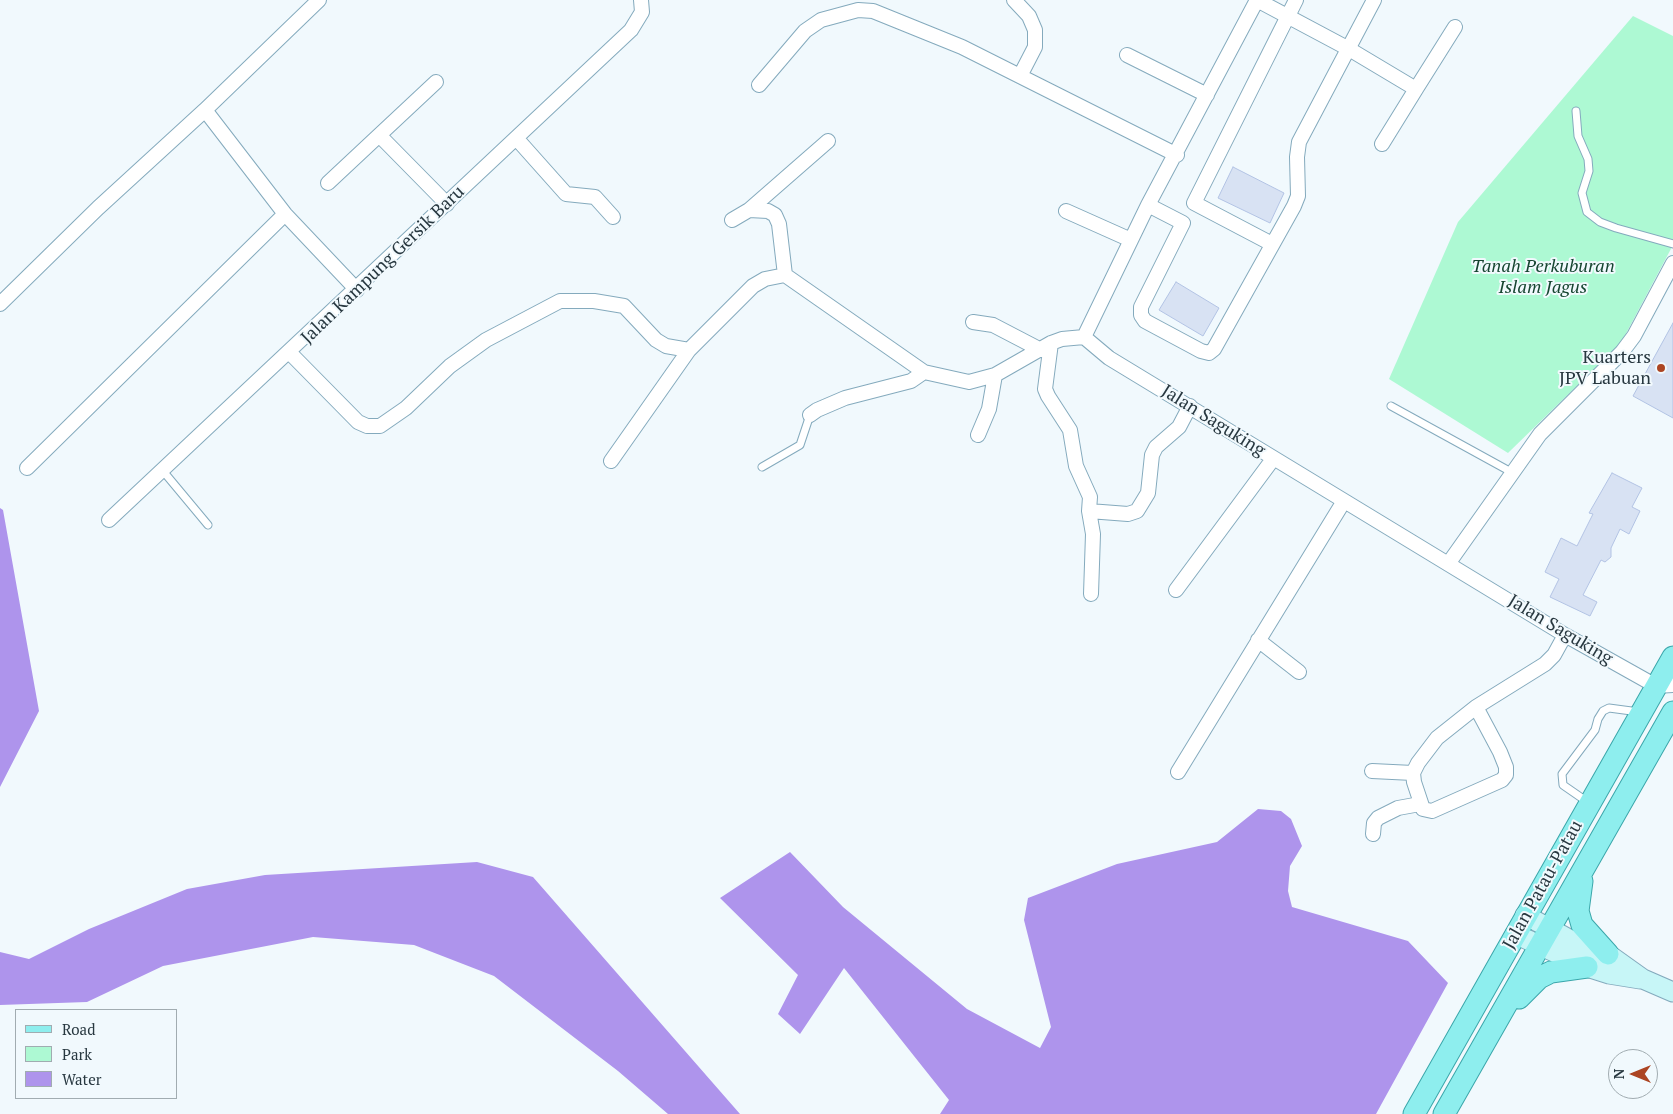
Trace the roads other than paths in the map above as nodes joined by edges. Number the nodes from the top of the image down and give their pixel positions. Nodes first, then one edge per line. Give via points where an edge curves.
1 (319, 0) edge
2 (642, 0) edge
3 (1014, 0) edge
4 (1257, 0) edge
5 (1296, 0) edge
6 (1374, 0) edge
7 (1288, 16) junction
8 (1455, 27) dead end
9 (1349, 49) junction
10 (1127, 55) dead end
11 (1020, 76) junction
12 (436, 82) dead end
13 (759, 85) dead end
14 (1416, 89) junction
15 (1208, 95) junction
16 (205, 110) junction
17 (1576, 111) dead end
18 (380, 136) junction
19 (517, 139) junction
20 (828, 140) dead end
21 (1382, 144) dead end
22 (1177, 155) junction
23 (328, 183) dead end
24 (1194, 203) junction
25 (447, 204) junction
26 (1148, 205) junction
27 (749, 210) junction
28 (1066, 211) dead end
29 (285, 214) junction
30 (613, 217) dead end
31 (732, 220) dead end
32 (1184, 223) junction
33 (1131, 240) junction
34 (1272, 244) junction
35 (1673, 244) edge
36 (1673, 262) edge
37 (784, 275) junction
38 (357, 290) junction
39 (0, 304) edge
40 (973, 322) dead end
41 (1084, 337) junction
42 (1046, 347) junction
43 (689, 350) junction
44 (290, 353) junction
45 (924, 372) junction
46 (995, 375) junction
47 (1190, 406) junction
48 (1391, 406) dead end
49 (810, 416) joint
50 (978, 435) dead end
51 (1273, 459) junction
52 (611, 461) dead end
53 (762, 467) dead end
54 (27, 468) dead end
55 (163, 471) junction
56 (1513, 473) junction
57 (1344, 501) junction
58 (1089, 511) junction
59 (109, 520) dead end
60 (208, 525) dead end
61 (1448, 564) junction
62 (1176, 590) dead end
63 (1091, 594) dead end
64 (1564, 635) junction
65 (1258, 640) junction
66 (1673, 657) edge
67 (1299, 672) dead end
68 (1665, 685) edge
69 (1476, 707) junction
70 (1641, 712) junction
71 (1673, 712) edge
72 (1372, 771) dead end
73 (1178, 772) dead end
74 (1414, 773) junction
75 (1589, 803) junction
76 (1420, 804) junction
77 (1373, 834) dead end
78 (1584, 869) junction
79 (1525, 915) junction
80 (1515, 934) junction
81 (1545, 937) junction
82 (1608, 954) junction
83 (1587, 967) junction
84 (1643, 979) junction
85 (1673, 992) edge
86 (1499, 1019) junction
87 (1414, 1114) edge
88 (1444, 1114) edge

1 - 16 street
2 - 19 street, Jalan Kampung Gersik Baru via 642,12 631,30
3 - 11 street via 1029,16 1035,30 1035,47
4 - 7 street
4 - 15 street
5 - 7 street
6 - 9 street
7 - 9 street
7 - 24 street
8 - 14 street
9 - 14 street
9 - 34 street via 1300,142 1296,157 1298,196
10 - 15 street
11 - 13 street via 882,13 858,10 821,20 805,31
11 - 22 street
12 - 18 street
14 - 21 street
15 - 22 street
16 - 29 street
16 - 39 street
17 - 35 lane via 1578,136 1588,159 1589,171 1582,193 1587,212 1616,228
18 - 23 street
18 - 25 street
19 - 25 street, Jalan Kampung Gersik Baru
19 - 30 street via 566,194 595,197
20 - 27 street
22 - 26 street
24 - 32 street
24 - 34 street
25 - 38 street, Jalan Kampung Gersik Baru
26 - 32 street
26 - 33 street
27 - 31 street
27 - 37 street via 768,211 775,215 779,224
28 - 33 street
29 - 38 street
29 - 54 street
32 - 34 street via 1141,308 1141,315 1145,321 1209,353
33 - 41 street
36 - 56 street via 1634,336 1622,352 1540,434
37 - 43 street via 765,279 753,286
37 - 45 street
38 - 44 street, Jalan Kampung Gersik Baru
40 - 42 street via 993,325
41 - 42 street via 1062,339
41 - 47 street, Jalan Saguking via 1109,358
42 - 46 street
42 - 58 street via 1048,396 1070,430 1076,466 1090,497
43 - 44 street via 666,346 656,340 624,306 594,301 560,301 486,340 380,426 358,422
43 - 52 street
44 - 55 street, Jalan Kampung Gersik Baru
45 - 46 street via 968,382
45 - 49 street via 911,382 844,398
46 - 50 street via 989,409
47 - 51 street, Jalan Saguking
47 - 58 street via 1179,427 1156,447 1152,455 1148,493 1137,511 1128,514
48 - 56 lane
49 - 53 lane via 800,445
51 - 57 street, Jalan Saguking
51 - 62 street
55 - 59 street, Jalan Kampung Gersik Baru
55 - 60 lane
56 - 61 street
57 - 61 street, Jalan Saguking
57 - 65 street
58 - 63 street via 1093,534
61 - 64 street, Jalan Saguking
64 - 68 street, Jalan Saguking
64 - 69 street via 1545,664
65 - 67 street
65 - 73 street
66 - 68 main road, Jalan Patau-Patau
68 - 70 main road, Jalan Patau-Patau
69 - 74 street via 1438,738
69 - 76 street via 1500,752 1506,775 1502,780 1432,810 1423,809
70 - 75 main road, Jalan Patau-Patau
70 - 75 lane via 1609,708 1603,711 1595,730 1562,774 1563,785
71 - 78 main road, Jalan Patau-Patau
72 - 74 street
74 - 76 street
75 - 79 main road, Jalan Patau-Patau
76 - 77 street via 1398,808 1378,818
78 - 81 main road, Jalan Patau-Patau
78 - 82 main road via 1578,911 1582,925
79 - 80 main road, Jalan Patau-Patau
79 - 81 main road
80 - 81 main road
80 - 87 main road, Jalan Patau-Patau
81 - 82 main road
81 - 83 main road
81 - 86 main road, Jalan Patau-Patau
82 - 84 main road
83 - 84 main road
83 - 86 main road via 1551,972 1539,978
84 - 85 main road
86 - 88 main road, Jalan Patau-Patau

